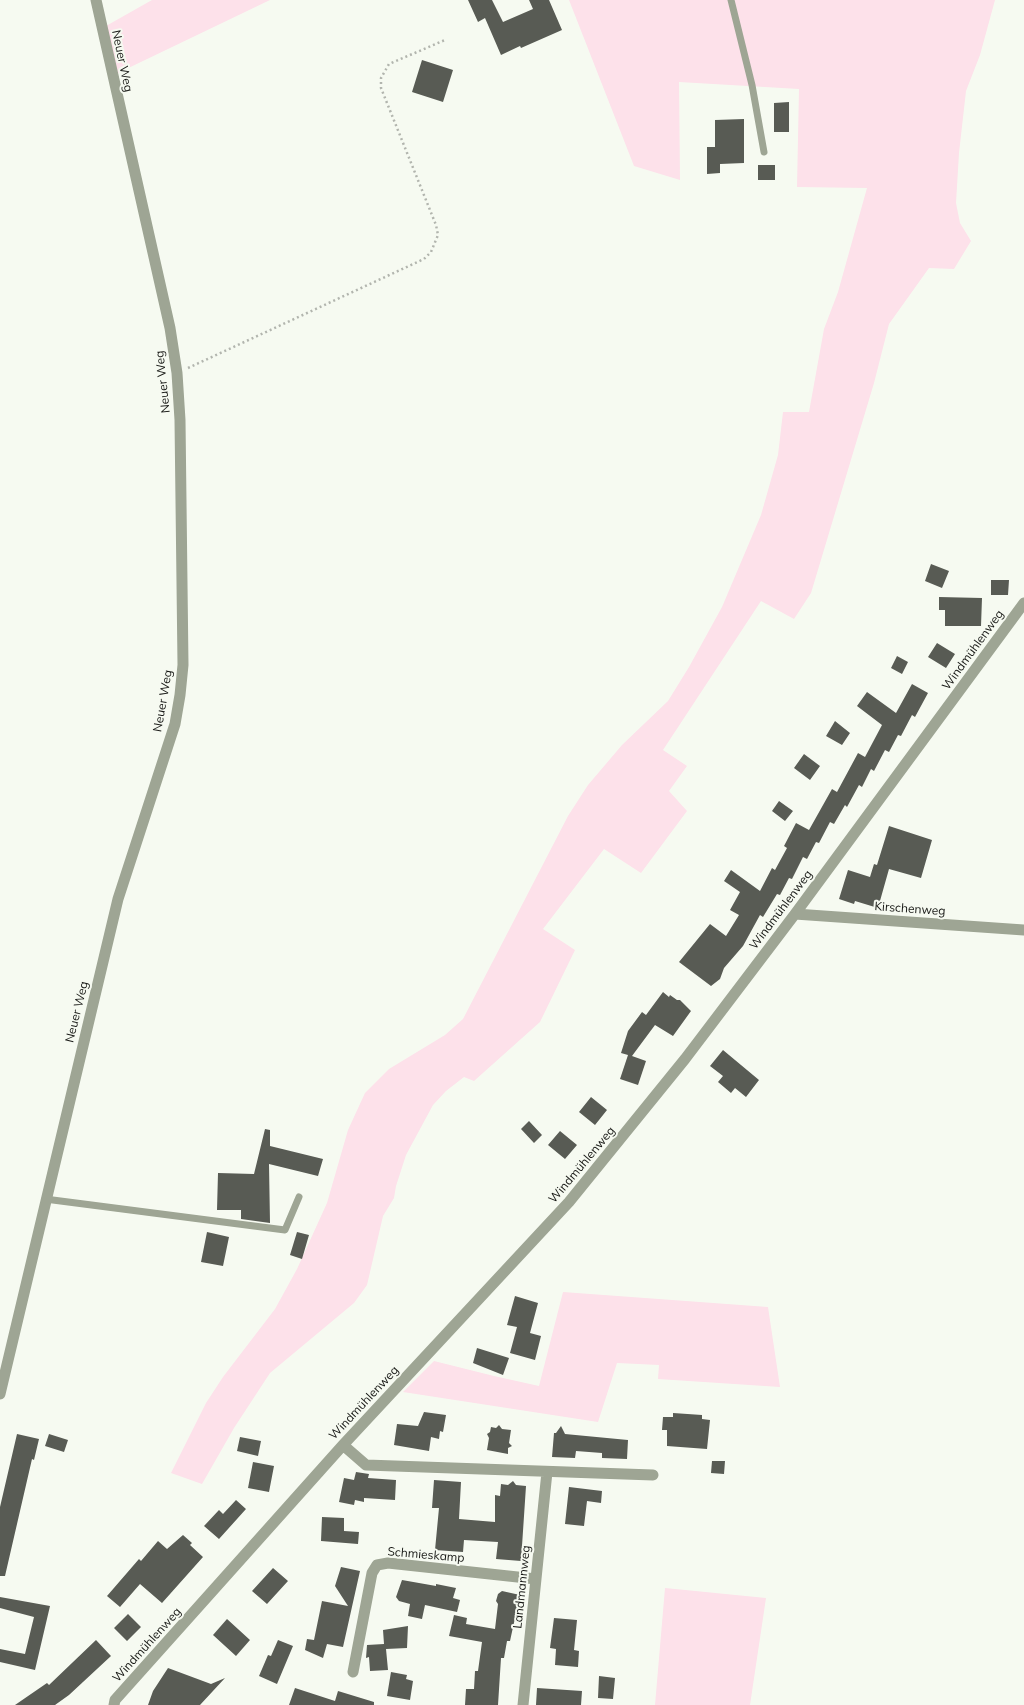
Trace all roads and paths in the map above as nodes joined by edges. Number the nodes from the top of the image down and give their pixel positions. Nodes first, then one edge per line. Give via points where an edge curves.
1 (96, 0) edge
2 (731, 0) edge
3 (445, 40) dead end
4 (764, 152) dead end
5 (177, 373) junction
6 (1024, 603) edge
7 (795, 914) junction
8 (1024, 930) edge
9 (299, 1196) dead end
10 (46, 1200) junction
11 (0, 1394) edge
12 (342, 1445) junction
13 (547, 1472) junction
14 (653, 1475) dead end
15 (536, 1578) junction
16 (353, 1672) dead end
17 (114, 1705) edge
18 (523, 1705) edge

1 - 5 street, Neuer Weg via 170,328
2 - 4 lane via 752,85
3 - 5 path via 389,64 381,78 381,88 436,225 438,235 432,252 424,259
5 - 10 street, Neuer Weg via 183,634 180,695 174,724 118,899
6 - 7 street, Windmühlenweg
7 - 8 street, Kirschenweg
7 - 12 street, Windmühlenweg via 685,1059 569,1202
9 - 10 lane via 286,1230
10 - 11 street, Neuer Weg
12 - 13 street via 366,1465
12 - 17 street, Windmühlenweg via 115,1700
13 - 14 street
13 - 15 street, Landmannweg
15 - 16 street, Schmieskamp via 388,1563 377,1565 372,1573
15 - 18 street, Landmannweg

